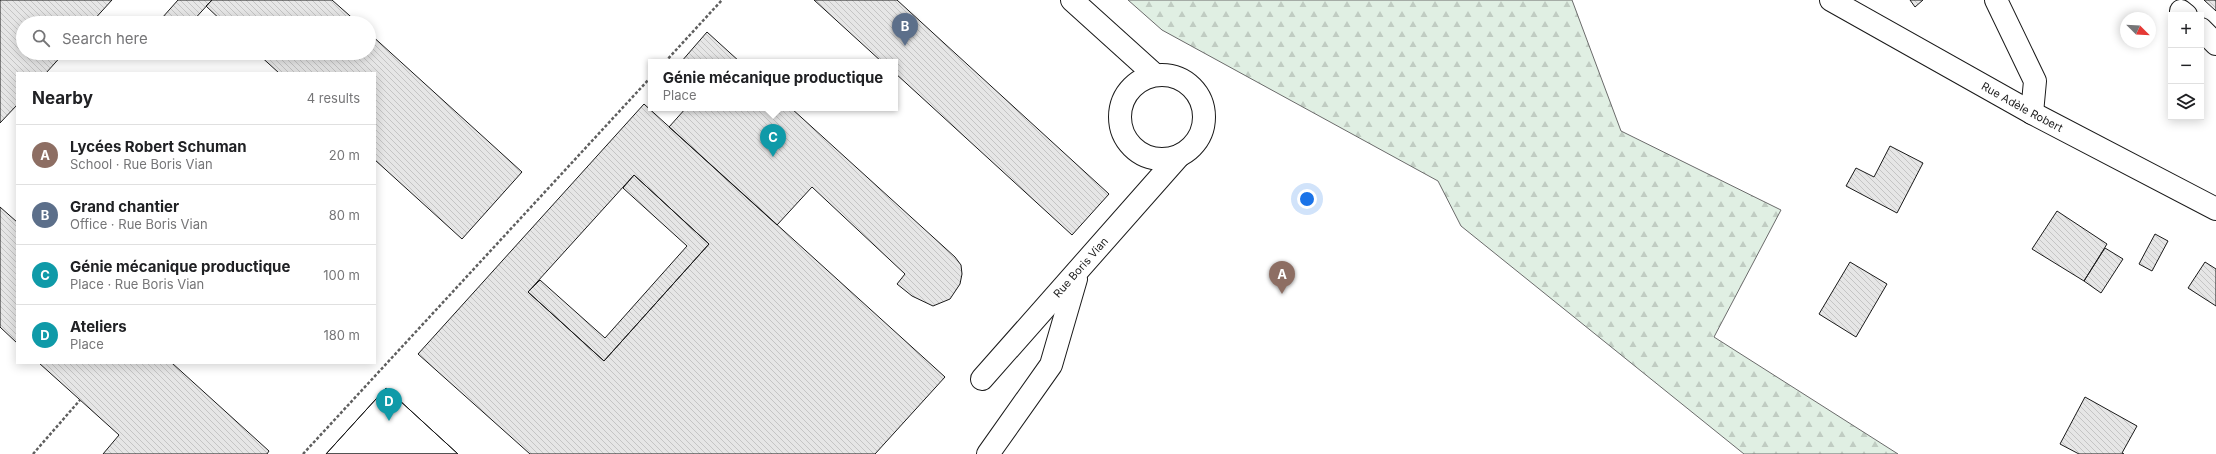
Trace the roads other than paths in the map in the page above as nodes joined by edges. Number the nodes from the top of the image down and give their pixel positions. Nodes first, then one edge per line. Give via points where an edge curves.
1 (1072, 0) edge
2 (1831, 0) edge
3 (1996, 0) edge
4 (2204, 32) edge
5 (2216, 44) edge
6 (1155, 75) junction
7 (2032, 113) junction
8 (1179, 156) junction
9 (2216, 209) edge
10 (1077, 274) junction
11 (982, 379) dead end
12 (988, 454) edge

1 - 6 street
2 - 7 street, Rue Adèle Robert
3 - 7 street via 2035,81
4 - 5 street
6 - 8 street via 1179,78 1190,85 1198,94 1202,105 1203,129 1189,149
6 - 8 street via 1141,80 1130,89 1122,101 1119,115 1121,129 1127,142 1138,152 1151,158
7 - 9 street, Rue Adèle Robert
8 - 10 street, Rue Boris Vian
10 - 11 street, Rue Boris Vian
10 - 12 street via 1051,365

